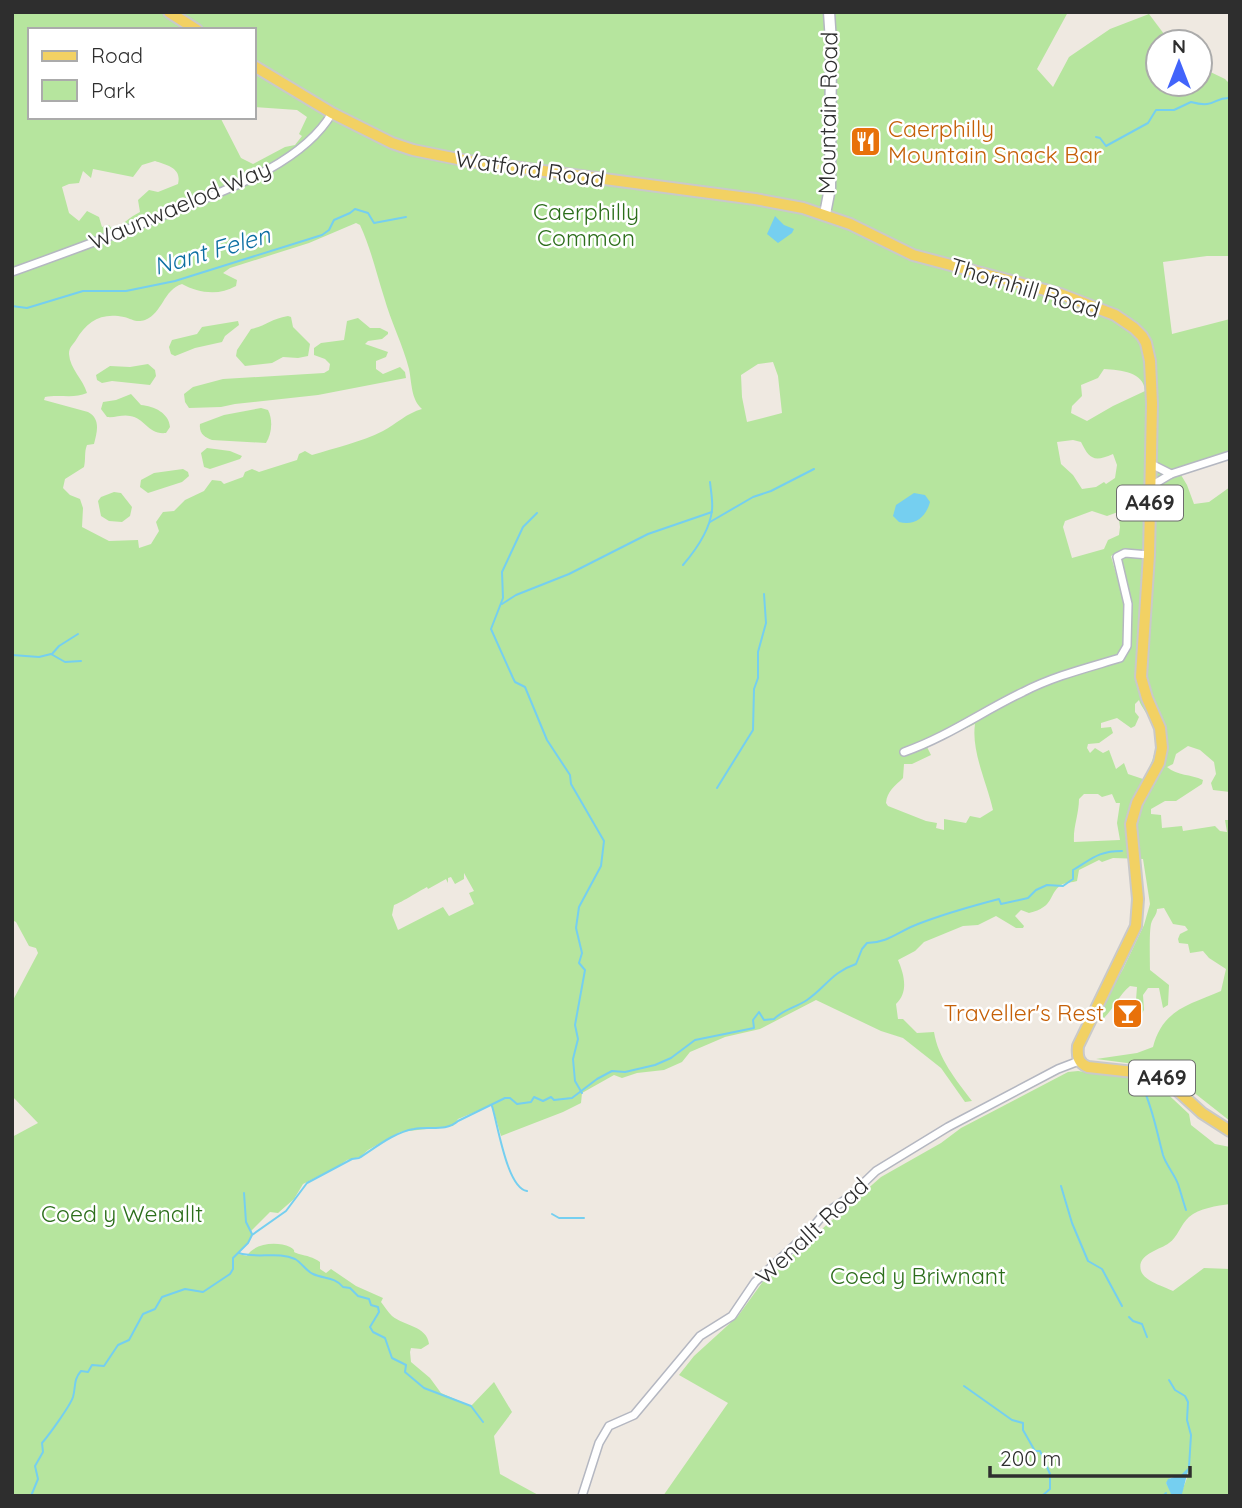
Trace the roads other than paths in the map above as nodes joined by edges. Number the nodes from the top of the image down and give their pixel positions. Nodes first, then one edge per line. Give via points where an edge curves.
1 (169, 12) edge
2 (829, 12) edge
3 (194, 28) edge
4 (256, 67) edge
5 (332, 114) junction
6 (825, 214) junction
7 (12, 272) edge
8 (1230, 455) edge
9 (1151, 464) junction
10 (1171, 474) junction
11 (1151, 486) junction
12 (1149, 555) junction
13 (904, 752) dead end
14 (1079, 1061) junction
15 (1230, 1130) edge
16 (582, 1496) edge

1 - 3 main road
2 - 6 main road, Mountain Road via 830,188
4 - 5 main road, Watford Road / A469
5 - 6 main road, Watford Road / A469 via 392,143 435,156 755,199
5 - 7 street, Waunwaelod Way via 297,151 261,174
6 - 9 main road, Thornhill Road / A469 via 913,255 1060,294 1115,315 1134,328 1146,343 1150,361
8 - 10 street
9 - 10 street
9 - 11 main road, Thornhill Road / A469
10 - 11 street
11 - 12 main road, Thornhill Road / A469
12 - 13 street via 1125,553 1118,557 1128,604 1123,655 1032,688
12 - 14 main road, Thornhill Road / A469 via 1141,677 1163,743 1131,824 1136,926 1077,1046
14 - 15 main road, A469 via 1088,1067 1167,1080 1202,1113
14 - 16 street, Wenallt Road via 948,1127 876,1171 823,1215 755,1282 732,1316 700,1336 634,1415 609,1426 598,1443

